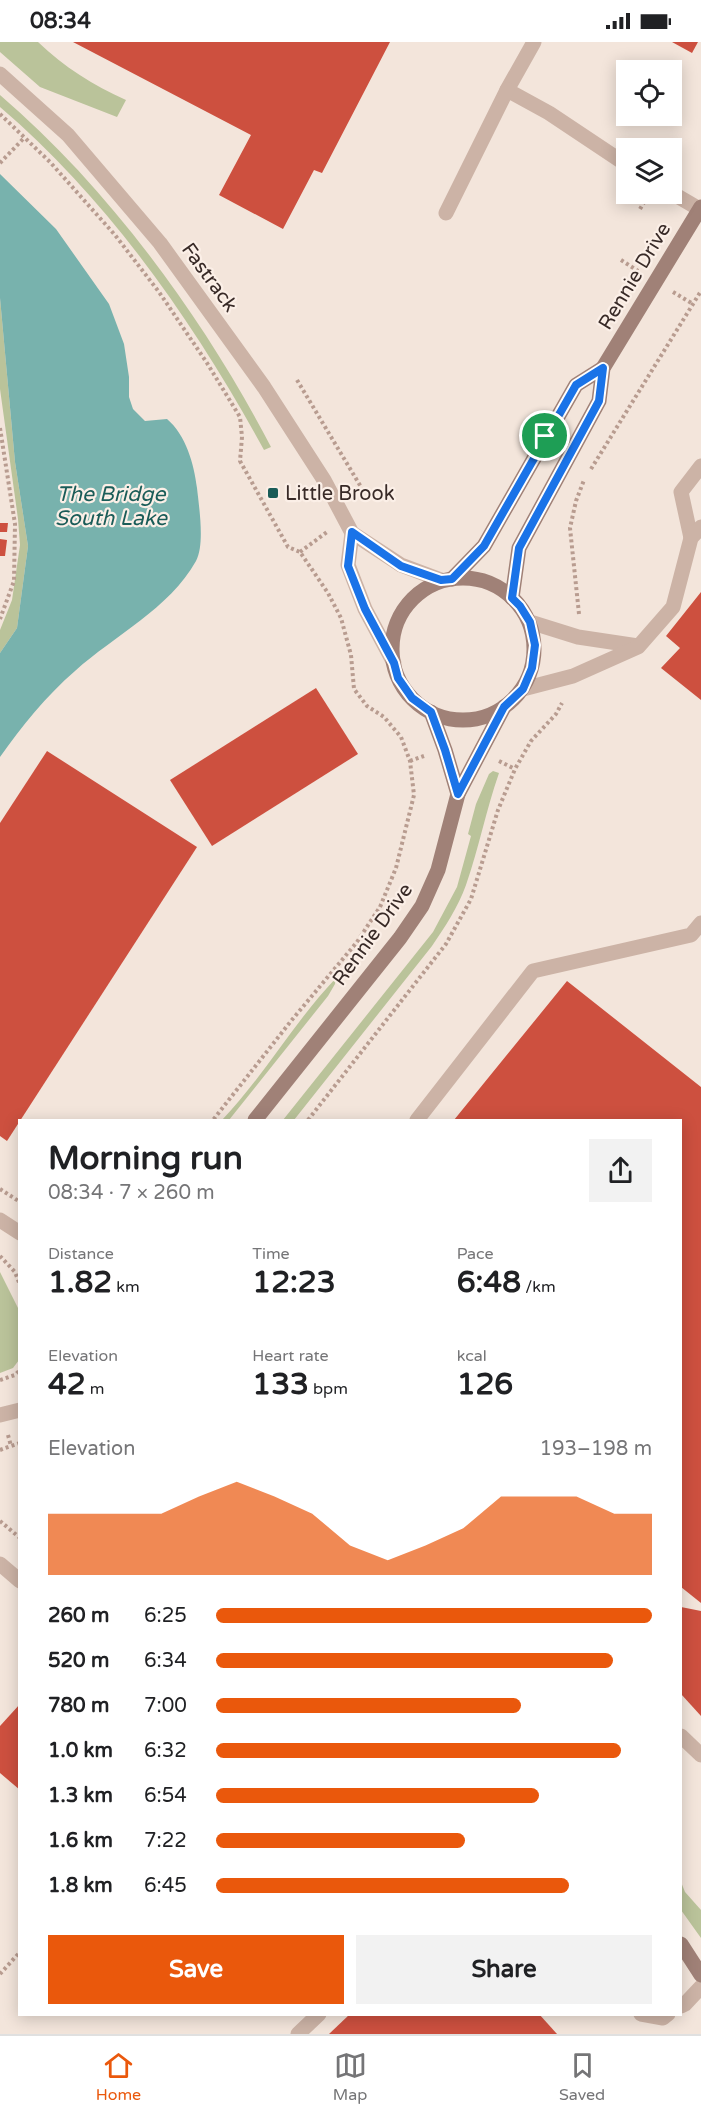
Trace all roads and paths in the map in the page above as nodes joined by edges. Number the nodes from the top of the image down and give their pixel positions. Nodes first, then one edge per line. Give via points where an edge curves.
1 (534, 42) edge
2 (0, 74) edge
3 (507, 90) junction
4 (0, 114) edge
5 (24, 138) junction
6 (616, 158) edge
7 (0, 163) edge
8 (682, 199) edge
9 (643, 204) edge
10 (700, 208) edge
11 (640, 209) dead end
12 (446, 213) dead end
13 (621, 260) dead end
14 (633, 267) dead end
15 (701, 291) edge
16 (675, 293) dead end
17 (693, 304) junction
18 (603, 368) junction
19 (297, 380) dead end
20 (0, 428) edge
21 (1, 446) edge
22 (701, 466) edge
23 (364, 492) dead end
24 (352, 532) junction
25 (696, 533) edge
26 (321, 535) dead end
27 (300, 552) junction
28 (446, 579) junction
29 (512, 598) junction
30 (0, 619) edge
31 (530, 622) junction
32 (579, 623) dead end
33 (639, 646) junction
34 (394, 663) junction
35 (523, 689) junction
36 (504, 707) junction
37 (431, 712) junction
38 (429, 754) dead end
39 (497, 760) dead end
40 (410, 761) junction
41 (514, 769) dead end
42 (458, 794) junction
43 (701, 923) edge
44 (214, 1119) edge
45 (256, 1119) edge
46 (418, 1119) edge
47 (0, 1189) edge
48 (18, 1201) edge
49 (0, 1220) edge
50 (18, 1232) edge
51 (0, 1256) edge
52 (18, 1280) edge
53 (18, 1372) edge
54 (0, 1380) edge
55 (18, 1410) edge
56 (0, 1415) edge
57 (8, 1435) dead end
58 (18, 1444) edge
59 (11, 1446) junction
60 (0, 1450) edge
61 (0, 1521) edge
62 (18, 1536) edge
63 (0, 1564) edge
64 (18, 1579) edge
65 (682, 1737) edge
66 (701, 1755) edge
67 (682, 1946) edge
68 (18, 1954) edge
69 (0, 1974) edge
70 (701, 1975) edge
71 (701, 1987) edge
72 (682, 2006) edge
73 (317, 2016) edge
74 (298, 2034) edge

1 - 3 street
2 - 24 street, Fastrack via 68,135 160,243 264,387 324,480
3 - 6 street
3 - 12 street
4 - 5 path
5 - 7 path
5 - 27 path via 115,235 207,363 240,417 240,461 288,547
8 - 10 street
9 - 11 path
10 - 18 street, Rennie Drive
13 - 14 path
15 - 17 path
16 - 17 path
17 - 32 path via 586,476 576,501 570,528
18 - 28 street, Rennie Drive via 576,385 484,546
18 - 29 street, Rennie Drive via 599,401 519,548
19 - 23 path
20 - 21 path
21 - 30 path via 15,524 14,581
22 - 25 street via 681,492
24 - 28 street, Fastrack via 401,566
24 - 34 street via 348,566 365,609
25 - 33 street via 673,607
26 - 27 path
27 - 40 path via 341,618 351,655 354,689 401,737
28 - 29 street, Rennie Drive via 484,582
28 - 34 street, Rennie Drive via 428,586 402,613 394,633
29 - 31 street, Rennie Drive
31 - 33 street via 578,637
31 - 35 street, Rennie Drive via 534,656
33 - 35 street via 573,676
34 - 37 street, Rennie Drive via 398,678 412,698
35 - 36 street, Rennie Drive
36 - 37 street, Rennie Drive via 480,718 457,720
36 - 42 street
37 - 42 street, Rennie Drive
38 - 40 path
39 - 41 path
40 - 44 path via 414,795 396,868 380,907 357,942
42 - 45 street, Rennie Drive via 438,870 422,906
43 - 46 street via 691,935 533,971
47 - 48 path
49 - 50 street
51 - 52 path
53 - 54 path
55 - 56 street
57 - 59 path
58 - 59 path
59 - 60 path
61 - 62 path
63 - 64 street
65 - 66 street
67 - 70 street
68 - 69 path
71 - 72 street
73 - 74 street

